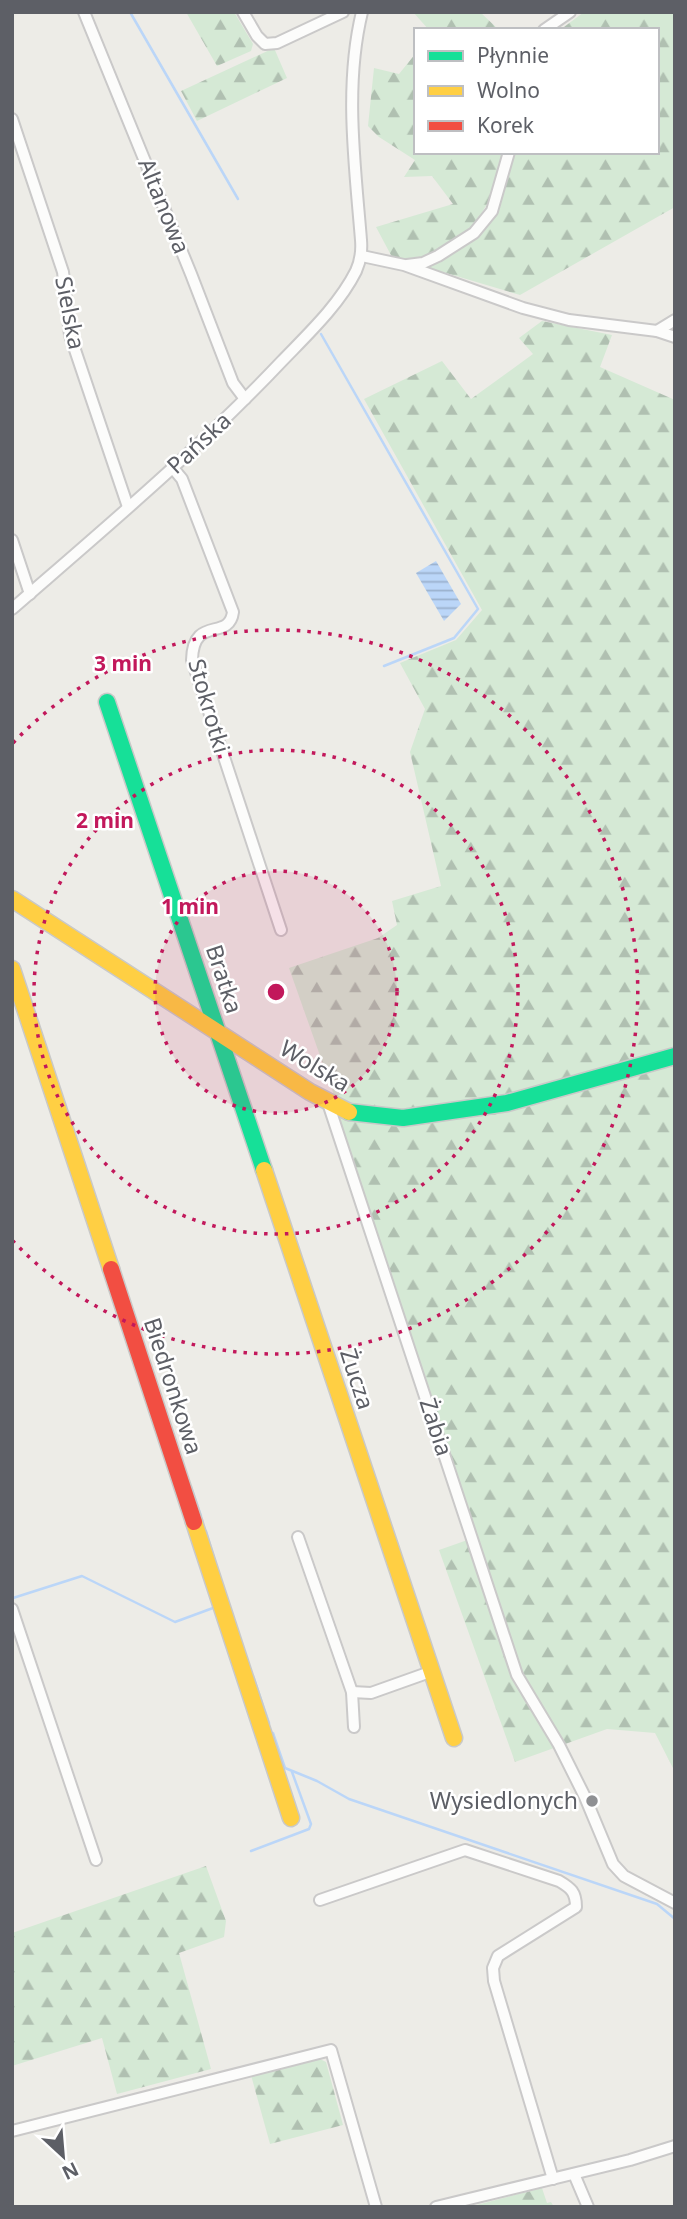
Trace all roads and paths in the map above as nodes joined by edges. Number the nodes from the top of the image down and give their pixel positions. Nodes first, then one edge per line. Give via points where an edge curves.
1 (84, 12) edge
2 (243, 12) edge
3 (343, 12) edge
4 (362, 12) edge
5 (570, 12) edge
6 (547, 28) edge
7 (12, 119) edge
8 (508, 154) edge
9 (362, 256) junction
10 (404, 265) junction
11 (675, 320) edge
12 (657, 331) junction
13 (675, 337) edge
14 (245, 399) junction
15 (172, 467) junction
16 (128, 507) junction
17 (12, 540) edge
18 (30, 594) junction
19 (12, 610) edge
20 (107, 702) dead end
21 (12, 899) edge
22 (281, 930) dead end
23 (12, 969) edge
24 (218, 1032) junction
25 (675, 1056) edge
26 (328, 1102) junction
27 (298, 1537) dead end
28 (12, 1609) edge
29 (430, 1672) junction
30 (352, 1692) junction
31 (354, 1727) dead end
32 (454, 1738) dead end
33 (292, 1818) dead end
34 (96, 1860) dead end
35 (320, 1900) dead end
36 (675, 1903) edge
37 (12, 2132) edge
38 (675, 2146) edge
39 (574, 2174) junction
40 (552, 2179) junction
41 (439, 2206) edge
42 (376, 2207) edge
43 (588, 2207) edge

1 - 14 street, Altanowa via 233,383
2 - 3 street via 265,44 287,39
4 - 9 street via 355,48 353,119
5 - 6 street
7 - 16 street, Sielska via 63,272 70,335
8 - 10 street via 492,211 474,233 423,264
9 - 10 street
9 - 14 street, Pańska via 330,308
10 - 12 street via 534,311
11 - 12 street
12 - 13 street
14 - 15 street, Pańska
15 - 16 street, Pańska
15 - 22 street, Stokrotki via 182,479 233,612 228,625 200,635 192,644 192,660
16 - 18 street, Pańska
17 - 18 street
18 - 19 street, Pańska
20 - 24 street, Bratka
21 - 24 street, Wolska
23 - 33 street, Biedronkowa
24 - 26 street, Wolska
24 - 29 street, Żucza
25 - 26 street, Wolska via 507,1103 403,1118 353,1114
26 - 36 street, Żabia via 517,1675 559,1745 613,1864 624,1876
27 - 30 street
28 - 34 street
29 - 30 street via 371,1693
29 - 32 street, Żucza
30 - 31 street
35 - 40 street via 464,1850 572,1889 576,1907 498,1956 493,1968
37 - 42 street via 331,2050
38 - 39 street
39 - 40 street
39 - 43 street
40 - 41 street

